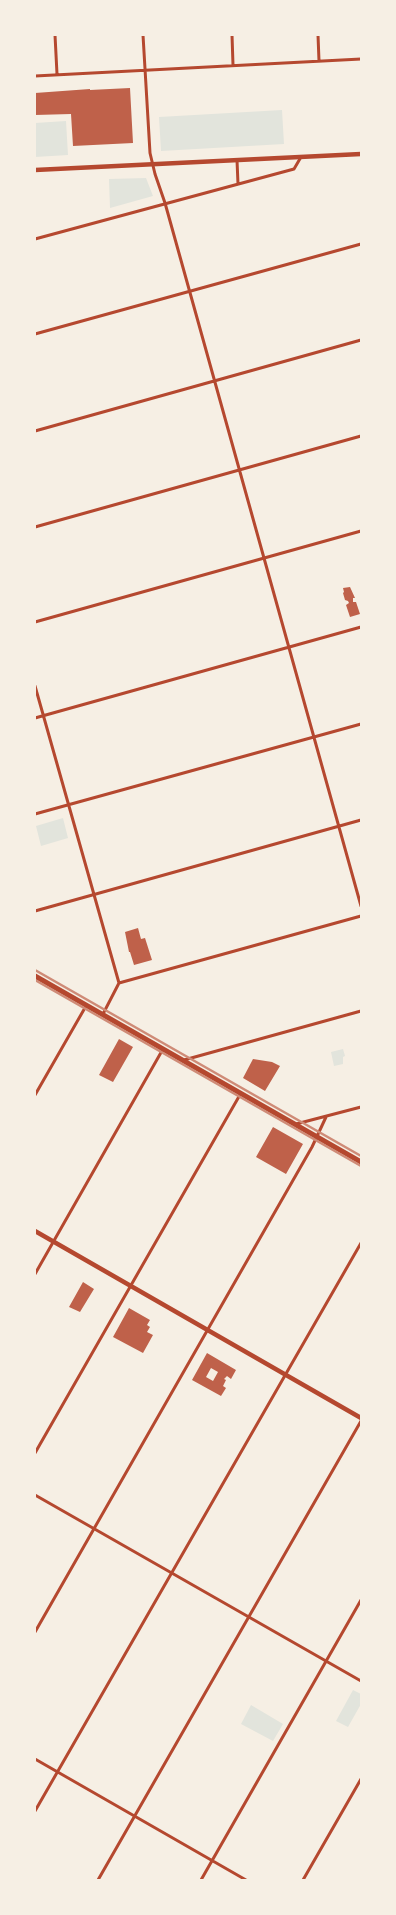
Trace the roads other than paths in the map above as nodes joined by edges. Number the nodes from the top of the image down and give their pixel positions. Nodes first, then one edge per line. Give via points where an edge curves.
1 (54, 35) edge
2 (143, 35) edge
3 (232, 35) edge
4 (318, 35) edge
5 (361, 59) edge
6 (319, 61) junction
7 (233, 65) junction
8 (145, 70) junction
9 (57, 75) junction
10 (35, 76) edge
11 (361, 154) edge
12 (302, 156) junction
13 (237, 160) junction
14 (153, 164) junction
15 (35, 170) edge
16 (238, 184) junction
17 (165, 203) junction
18 (35, 239) edge
19 (361, 244) edge
20 (190, 292) junction
21 (35, 334) edge
22 (361, 340) edge
23 (215, 381) junction
24 (35, 431) edge
25 (361, 436) edge
26 (239, 469) junction
27 (35, 527) edge
28 (361, 531) edge
29 (264, 558) junction
30 (35, 622) edge
31 (361, 627) edge
32 (289, 647) junction
33 (35, 686) edge
34 (44, 716) junction
35 (35, 718) edge
36 (361, 724) edge
37 (314, 736) junction
38 (68, 804) junction
39 (35, 814) edge
40 (361, 820) edge
41 (339, 826) junction
42 (93, 894) junction
43 (361, 906) edge
44 (35, 911) edge
45 (361, 916) edge
46 (35, 976) edge
47 (119, 983) junction
48 (86, 1006) junction
49 (361, 1012) edge
50 (103, 1015) junction
51 (163, 1049) junction
52 (183, 1060) junction
53 (241, 1093) junction
54 (35, 1095) edge
55 (361, 1107) edge
56 (326, 1117) junction
57 (295, 1124) junction
58 (317, 1136) junction
59 (361, 1162) edge
60 (35, 1232) edge
61 (54, 1242) junction
62 (361, 1243) edge
63 (35, 1274) edge
64 (130, 1286) junction
65 (208, 1330) junction
66 (285, 1374) junction
67 (361, 1420) edge
68 (35, 1453) edge
69 (35, 1496) edge
70 (94, 1529) junction
71 (171, 1573) junction
72 (361, 1600) edge
73 (248, 1618) junction
74 (35, 1632) edge
75 (325, 1662) junction
76 (361, 1681) edge
77 (35, 1760) edge
78 (57, 1772) junction
79 (361, 1779) edge
80 (35, 1811) edge
81 (134, 1816) junction
82 (212, 1861) junction
83 (98, 1880) edge
84 (201, 1880) edge
85 (246, 1880) edge
86 (303, 1880) edge

1 - 9 street
2 - 8 street
3 - 7 street
4 - 6 street
5 - 6 street
6 - 7 street
7 - 8 street
8 - 9 street
8 - 14 street
9 - 10 street
11 - 12 main road
12 - 13 main road
12 - 16 street via 294,169
13 - 14 main road
13 - 16 street
14 - 15 main road
14 - 17 street
16 - 17 street
17 - 18 street
17 - 20 street
19 - 20 street
20 - 21 street
20 - 23 street
22 - 23 street
23 - 24 street
23 - 26 street
25 - 26 street
26 - 27 street
26 - 29 street
28 - 29 street
29 - 30 street
29 - 32 street
31 - 32 street
32 - 34 street
32 - 37 street
33 - 34 street
34 - 35 street
34 - 38 street
36 - 37 street
37 - 38 street
37 - 41 street
38 - 39 street
38 - 42 street
40 - 41 street
41 - 42 street
41 - 43 street
42 - 44 street
42 - 47 street
45 - 47 street
46 - 48 main road
47 - 50 street
48 - 50 main road
48 - 54 street
49 - 52 street
50 - 51 main road
51 - 52 main road
51 - 61 street
52 - 53 main road
53 - 57 main road
53 - 64 street
55 - 56 street
56 - 57 street
56 - 58 street
57 - 58 main road
58 - 59 main road
58 - 65 street
60 - 61 main road
61 - 63 street
61 - 64 main road
62 - 66 street
64 - 65 main road
64 - 68 street
65 - 66 main road
65 - 70 street
66 - 67 main road
66 - 71 street
67 - 73 street
69 - 70 street
70 - 71 street
70 - 74 street
71 - 73 street
71 - 78 street
72 - 75 street
73 - 75 street
73 - 81 street
75 - 76 street
75 - 82 street
77 - 78 street
78 - 80 street
78 - 81 street
79 - 86 street
81 - 82 street
81 - 83 street
82 - 84 street
82 - 85 street

